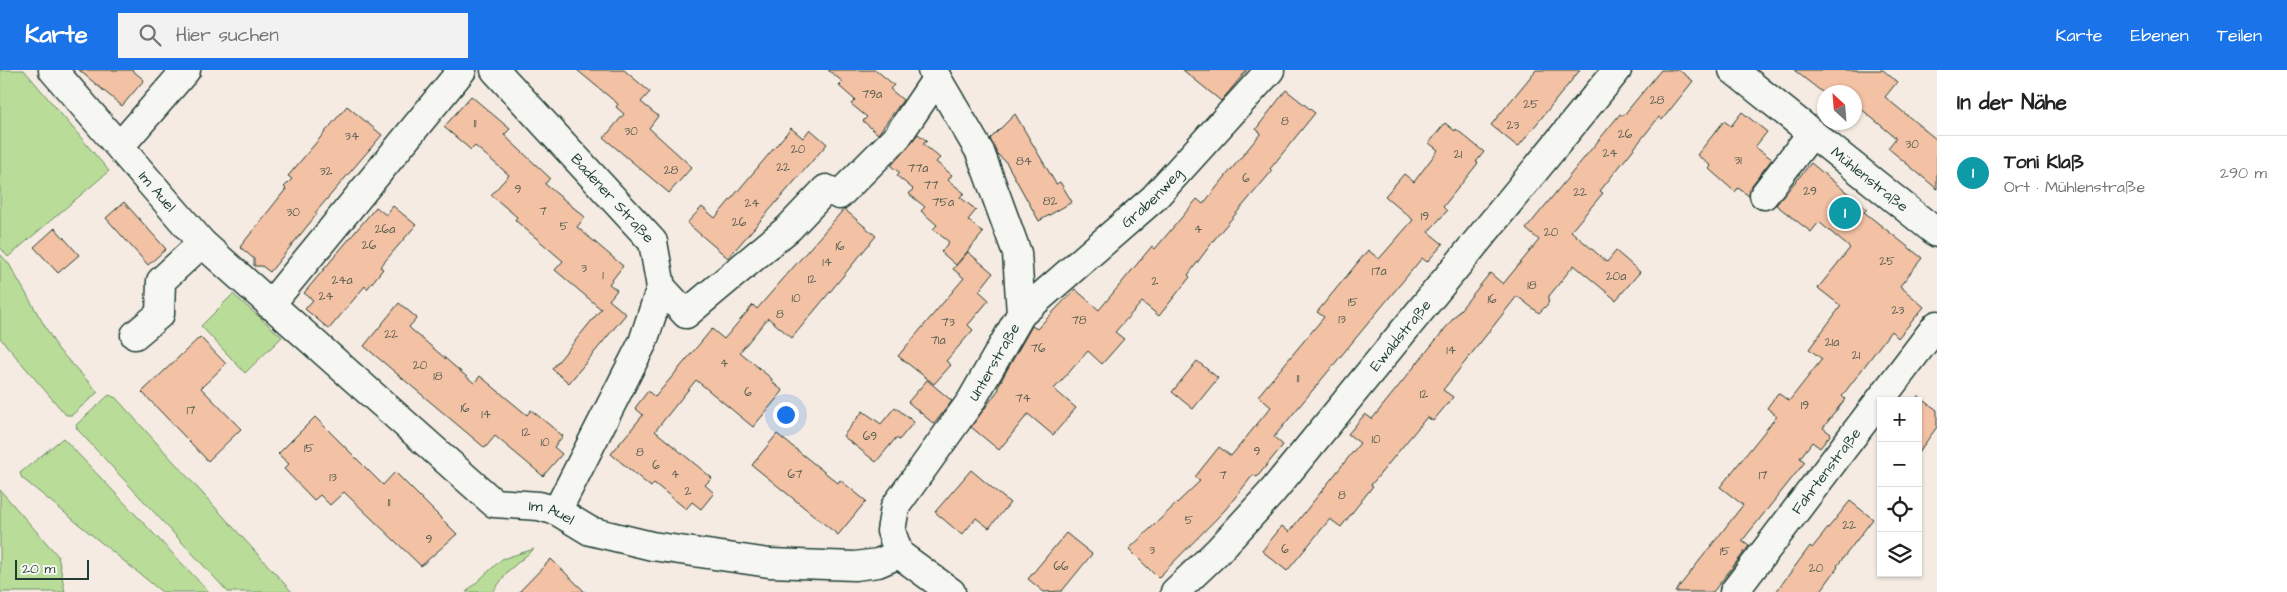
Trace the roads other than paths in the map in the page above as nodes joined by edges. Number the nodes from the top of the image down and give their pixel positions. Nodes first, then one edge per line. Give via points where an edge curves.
1 (53, 70) edge
2 (186, 70) edge
3 (462, 70) edge
4 (495, 70) edge
5 (1270, 70) edge
6 (1617, 70) edge
7 (1733, 70) edge
8 (935, 74) edge
9 (1812, 133) junction
10 (120, 146) junction
11 (1764, 195) dead end
12 (1937, 233) edge
13 (202, 243) junction
14 (661, 287) junction
15 (270, 305) junction
16 (1021, 314) junction
17 (1937, 325) edge
18 (135, 335) dead end
19 (557, 511) junction
20 (899, 554) junction
21 (951, 592) edge
22 (1175, 592) edge
23 (1734, 592) edge

1 - 10 street, Im Auel
2 - 10 street
3 - 15 street
4 - 14 street, Badener Straße via 653,242
5 - 16 street, Grabenweg via 1154,198
6 - 22 street, Ewaldstraße via 1272,492
7 - 9 street, Mühlenstraße
8 - 14 street via 897,137 839,195 826,189 789,228 686,314
8 - 16 street, Unterstraße via 980,152 1017,253
9 - 11 street
9 - 12 street, Mühlenstraße
10 - 13 street, Im Auel
13 - 15 street, Im Auel
13 - 18 street via 161,281 160,314
14 - 19 street, Badener Straße via 643,342
15 - 19 street, Im Auel via 494,503 538,506
16 - 20 street, Unterstraße via 971,401 895,507 891,530
17 - 23 street, Fahrtenstraße
19 - 20 street, Im Auel via 590,531 652,546 769,563 855,566 878,563
20 - 21 street

